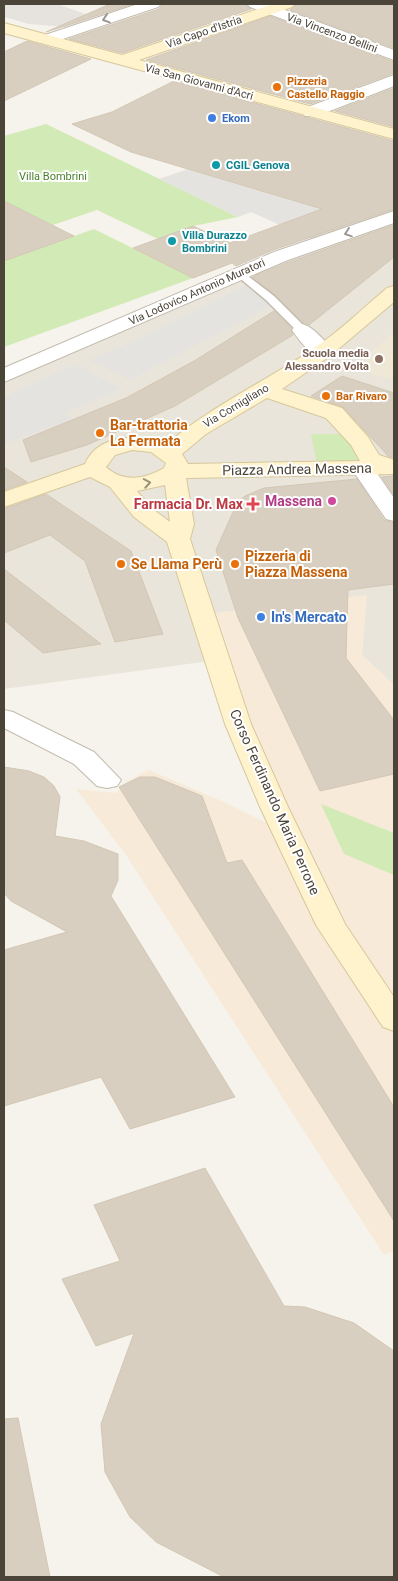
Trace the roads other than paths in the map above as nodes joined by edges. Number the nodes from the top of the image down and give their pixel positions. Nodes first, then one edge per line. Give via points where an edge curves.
1 (153, 4) edge
2 (288, 4) edge
3 (262, 7) edge
4 (4, 28) edge
5 (48, 39) junction
6 (394, 55) edge
7 (120, 61) junction
8 (394, 80) edge
9 (311, 112) junction
10 (394, 134) edge
11 (394, 217) edge
12 (240, 273) junction
13 (394, 292) edge
14 (302, 330) joint
15 (322, 352) junction
16 (4, 376) edge
17 (265, 390) junction
18 (198, 429) junction
19 (149, 445) junction
20 (172, 462) junction
21 (391, 467) edge
22 (94, 468) junction
23 (362, 468) junction
24 (118, 483) junction
25 (45, 486) junction
26 (4, 500) edge
27 (394, 514) edge
28 (180, 532) junction
29 (4, 718) edge
30 (107, 780) dead end
31 (394, 1020) edge

1 -> 5 street
2 - 3 main road, Via Capo d'Istria
3 - 6 street, Via Vincenzo Bellini
3 - 7 main road, Via Capo d'Istria
4 - 5 main road, Via San Giovanni d'Acri
5 - 7 main road, Via San Giovanni d'Acri
7 - 9 main road, Via San Giovanni d'Acri
8 - 9 street
9 - 10 main road, Via San Giovanni d'Acri
11 -> 12 street, Via Lodovico Antonio Muratori
12 - 14 lane
12 - 16 street, Via Lodovico Antonio Muratori
13 - 15 main road, Via Cornigliano
14 - 15 street
15 - 17 main road, Via Cornigliano
17 - 18 main road, Via Cornigliano
17 - 21 main road, Piazza Andrea Massena via 334,413 371,460
18 - 19 main road, Via Cornigliano
18 - 20 main road, Via Cornigliano
19 - 20 main road, Via Cornigliano
19 - 22 main road, Via Cornigliano via 116,446 96,459
20 - 23 main road, Piazza Andrea Massena
24 -> 20 main road, Piazza Andrea Massena via 151,483 165,478
20 - 28 main road
21 - 23 main road, Piazza Andrea Massena
22 - 24 main road, Piazza Andrea Massena via 102,477
22 - 25 main road
23 - 27 street
24 - 25 main road
24 - 28 main road, Piazza Andrea Massena via 142,512
25 - 26 main road
28 - 31 main road, Corso Ferdinando Maria Perrone via 238,724 274,807 331,925
29 - 30 street via 84,758

